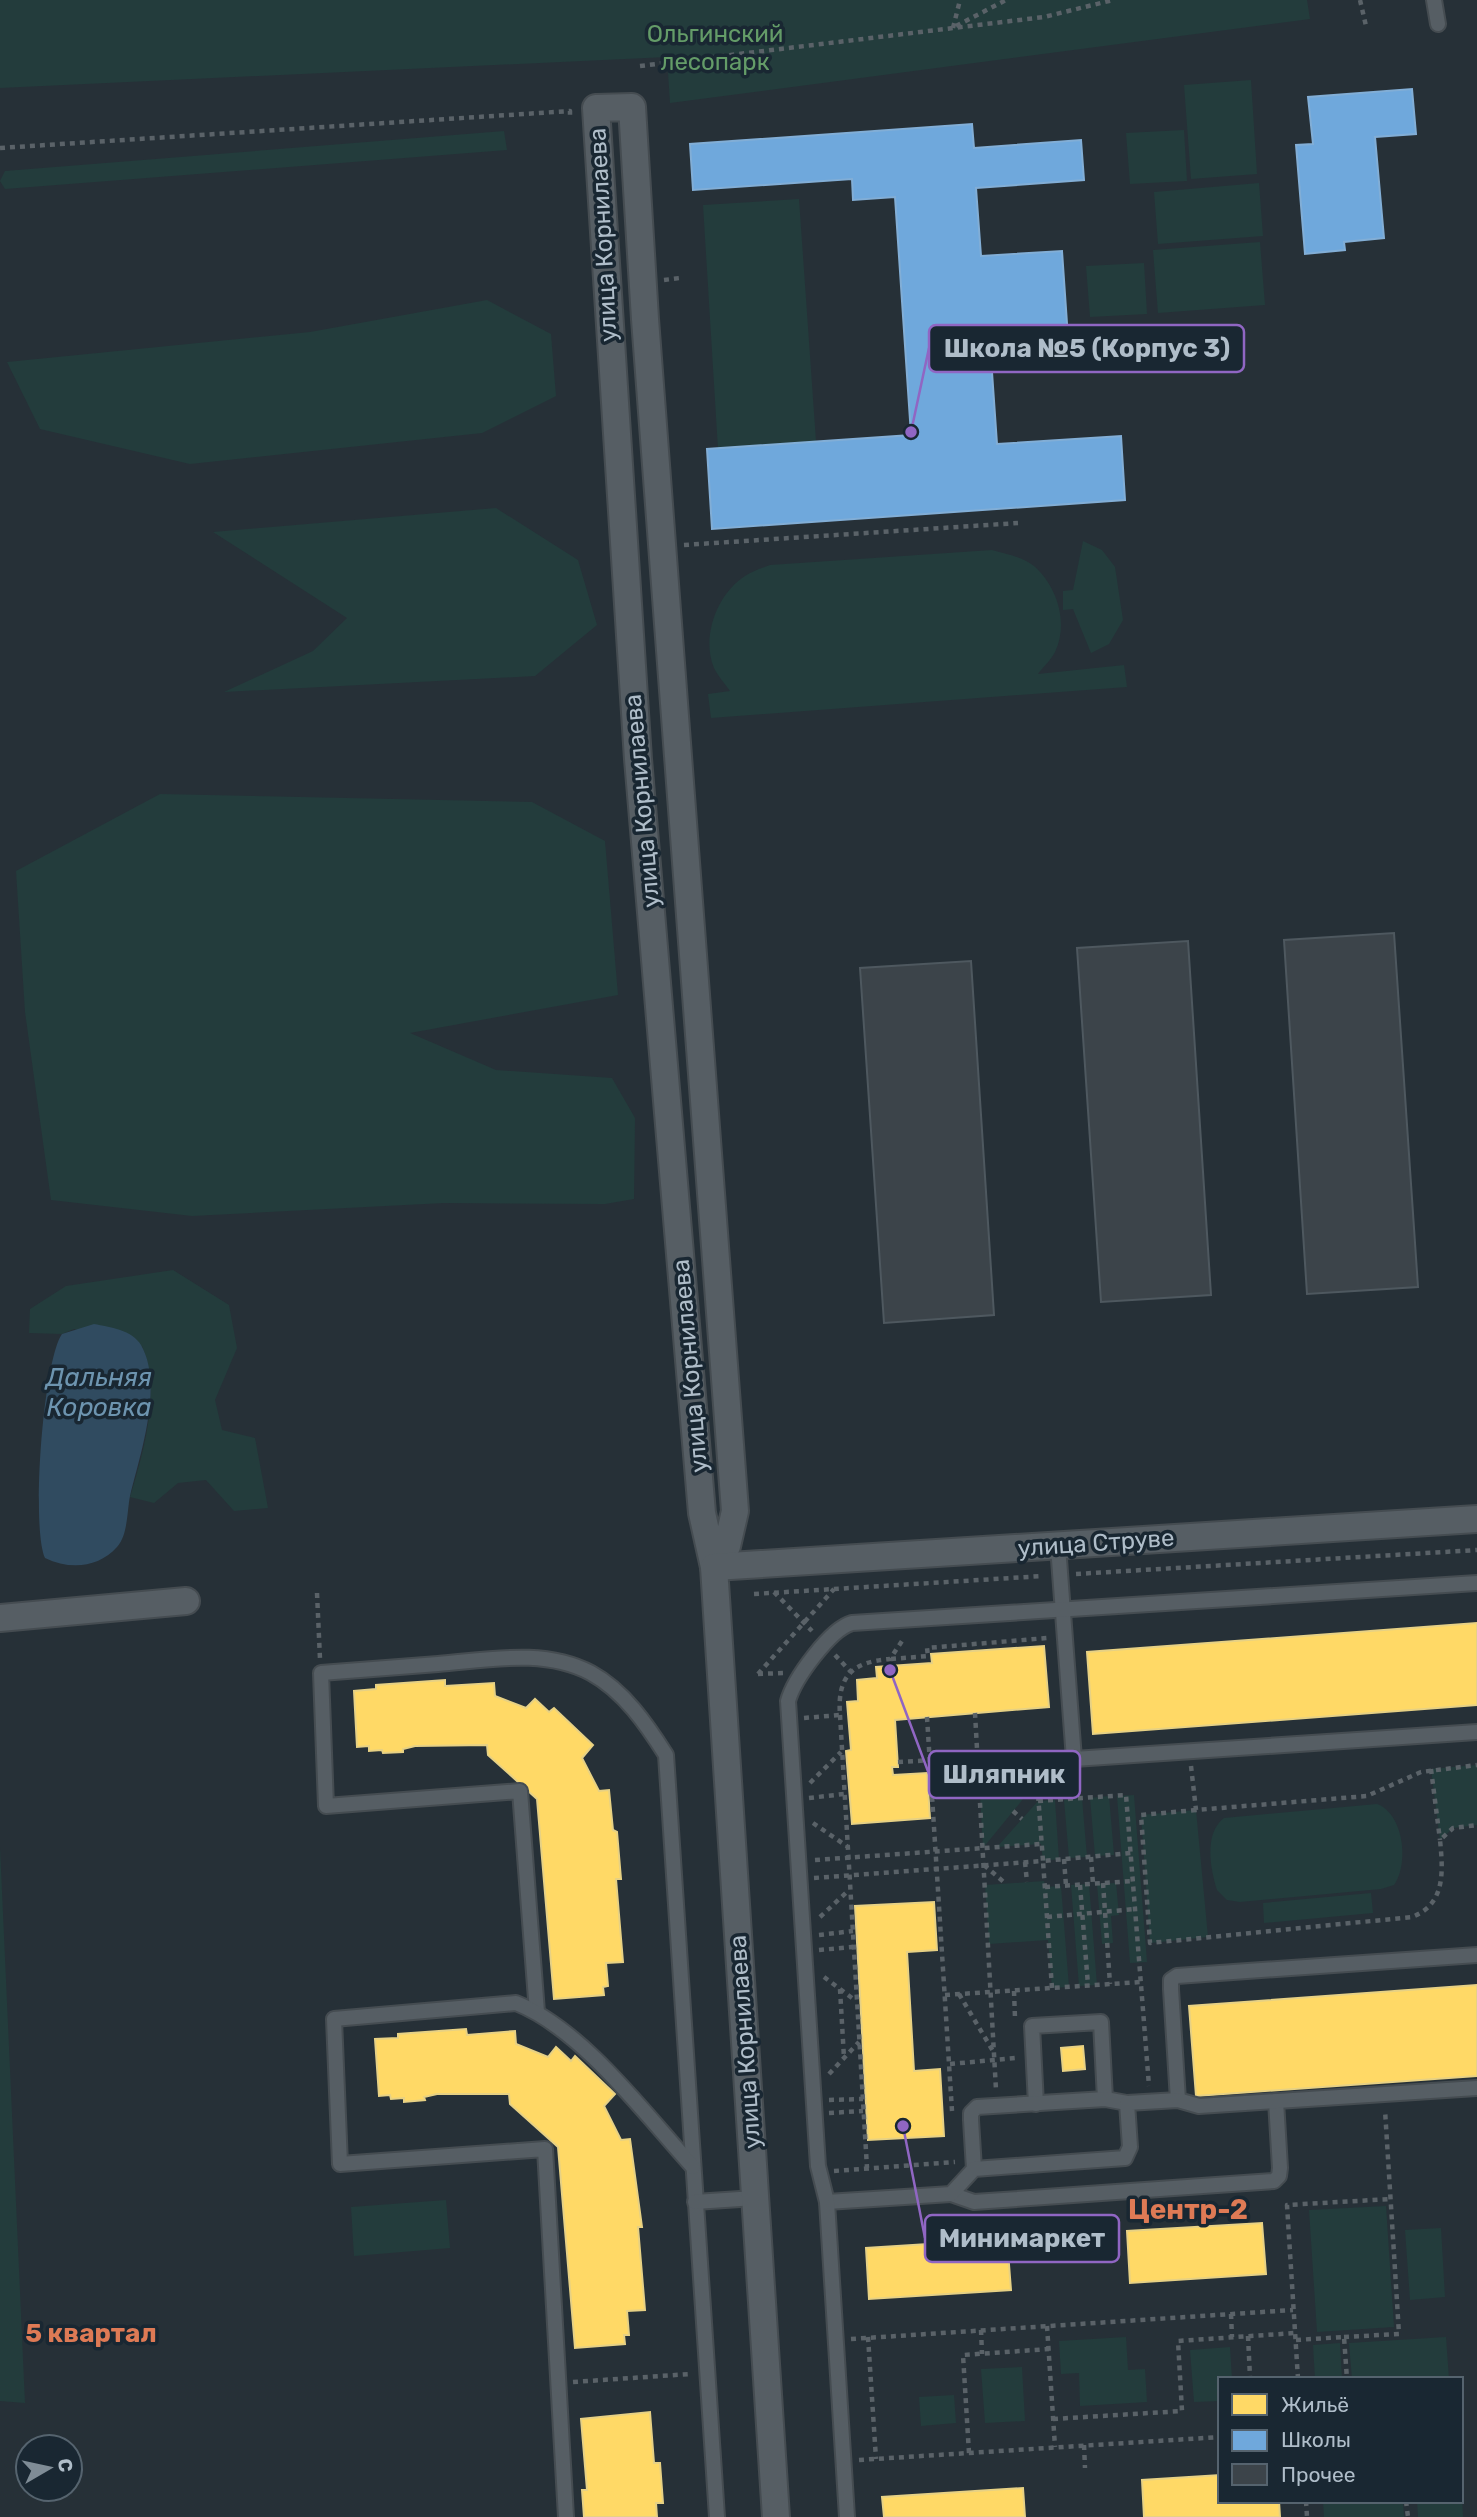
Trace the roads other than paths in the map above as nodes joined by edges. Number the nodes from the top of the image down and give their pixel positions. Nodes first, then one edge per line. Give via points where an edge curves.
1 (1434, 0) edge
2 (1438, 24) dead end
3 (1477, 1519) edge
4 (1058, 1546) junction
5 (714, 1567) junction
6 (1477, 1583) edge
7 (186, 1601) dead end
8 (1063, 1609) junction
9 (0, 1618) edge
10 (1477, 1732) edge
11 (1477, 1955) edge
12 (537, 2012) junction
13 (1477, 2088) edge
14 (1105, 2099) junction
15 (1178, 2100) junction
16 (1276, 2101) junction
17 (1127, 2103) junction
18 (1036, 2104) junction
19 (693, 2167) junction
20 (974, 2169) junction
21 (954, 2190) junction
22 (755, 2198) junction
23 (695, 2202) junction
24 (827, 2202) junction
25 (566, 2517) edge
26 (717, 2517) edge
27 (776, 2517) edge
28 (847, 2517) edge

1 - 2 lane
3 - 4 street, улица Струве
4 - 5 street, улица Струве
4 - 8 lane
5 - 5 street, улица Корнилаева via 727,1546 735,1511 632,107 596,108 638,760 702,1513
5 - 22 street, улица Корнилаева
6 - 8 lane
7 - 9 street
8 - 10 lane via 1066,1753 1074,1759
8 - 24 lane via 844,1625 792,1687 788,1701 814,2102
11 - 15 lane via 1177,1976 1171,1980 1171,1989
12 - 19 lane via 558,2025 622,2088
12 - 19 lane via 520,1791 326,1806 321,1673 525,1657 559,1662 592,1673 645,1722 666,1755
12 - 25 lane via 516,2003 334,2019 340,2164 545,2149
13 - 16 lane
14 - 17 lane
14 - 18 lane
14 - 18 lane via 1101,2022 1032,2026
15 - 16 lane via 1199,2106
15 - 17 lane
16 - 21 lane via 1280,2168 1279,2176 1267,2183 974,2202
17 - 20 lane via 1130,2147 1125,2158
18 - 20 lane via 977,2107 971,2113
19 - 23 lane
20 - 21 lane
21 - 24 lane
22 - 23 lane
22 - 27 street, улица Корнилаева
23 - 26 lane
24 - 28 lane

